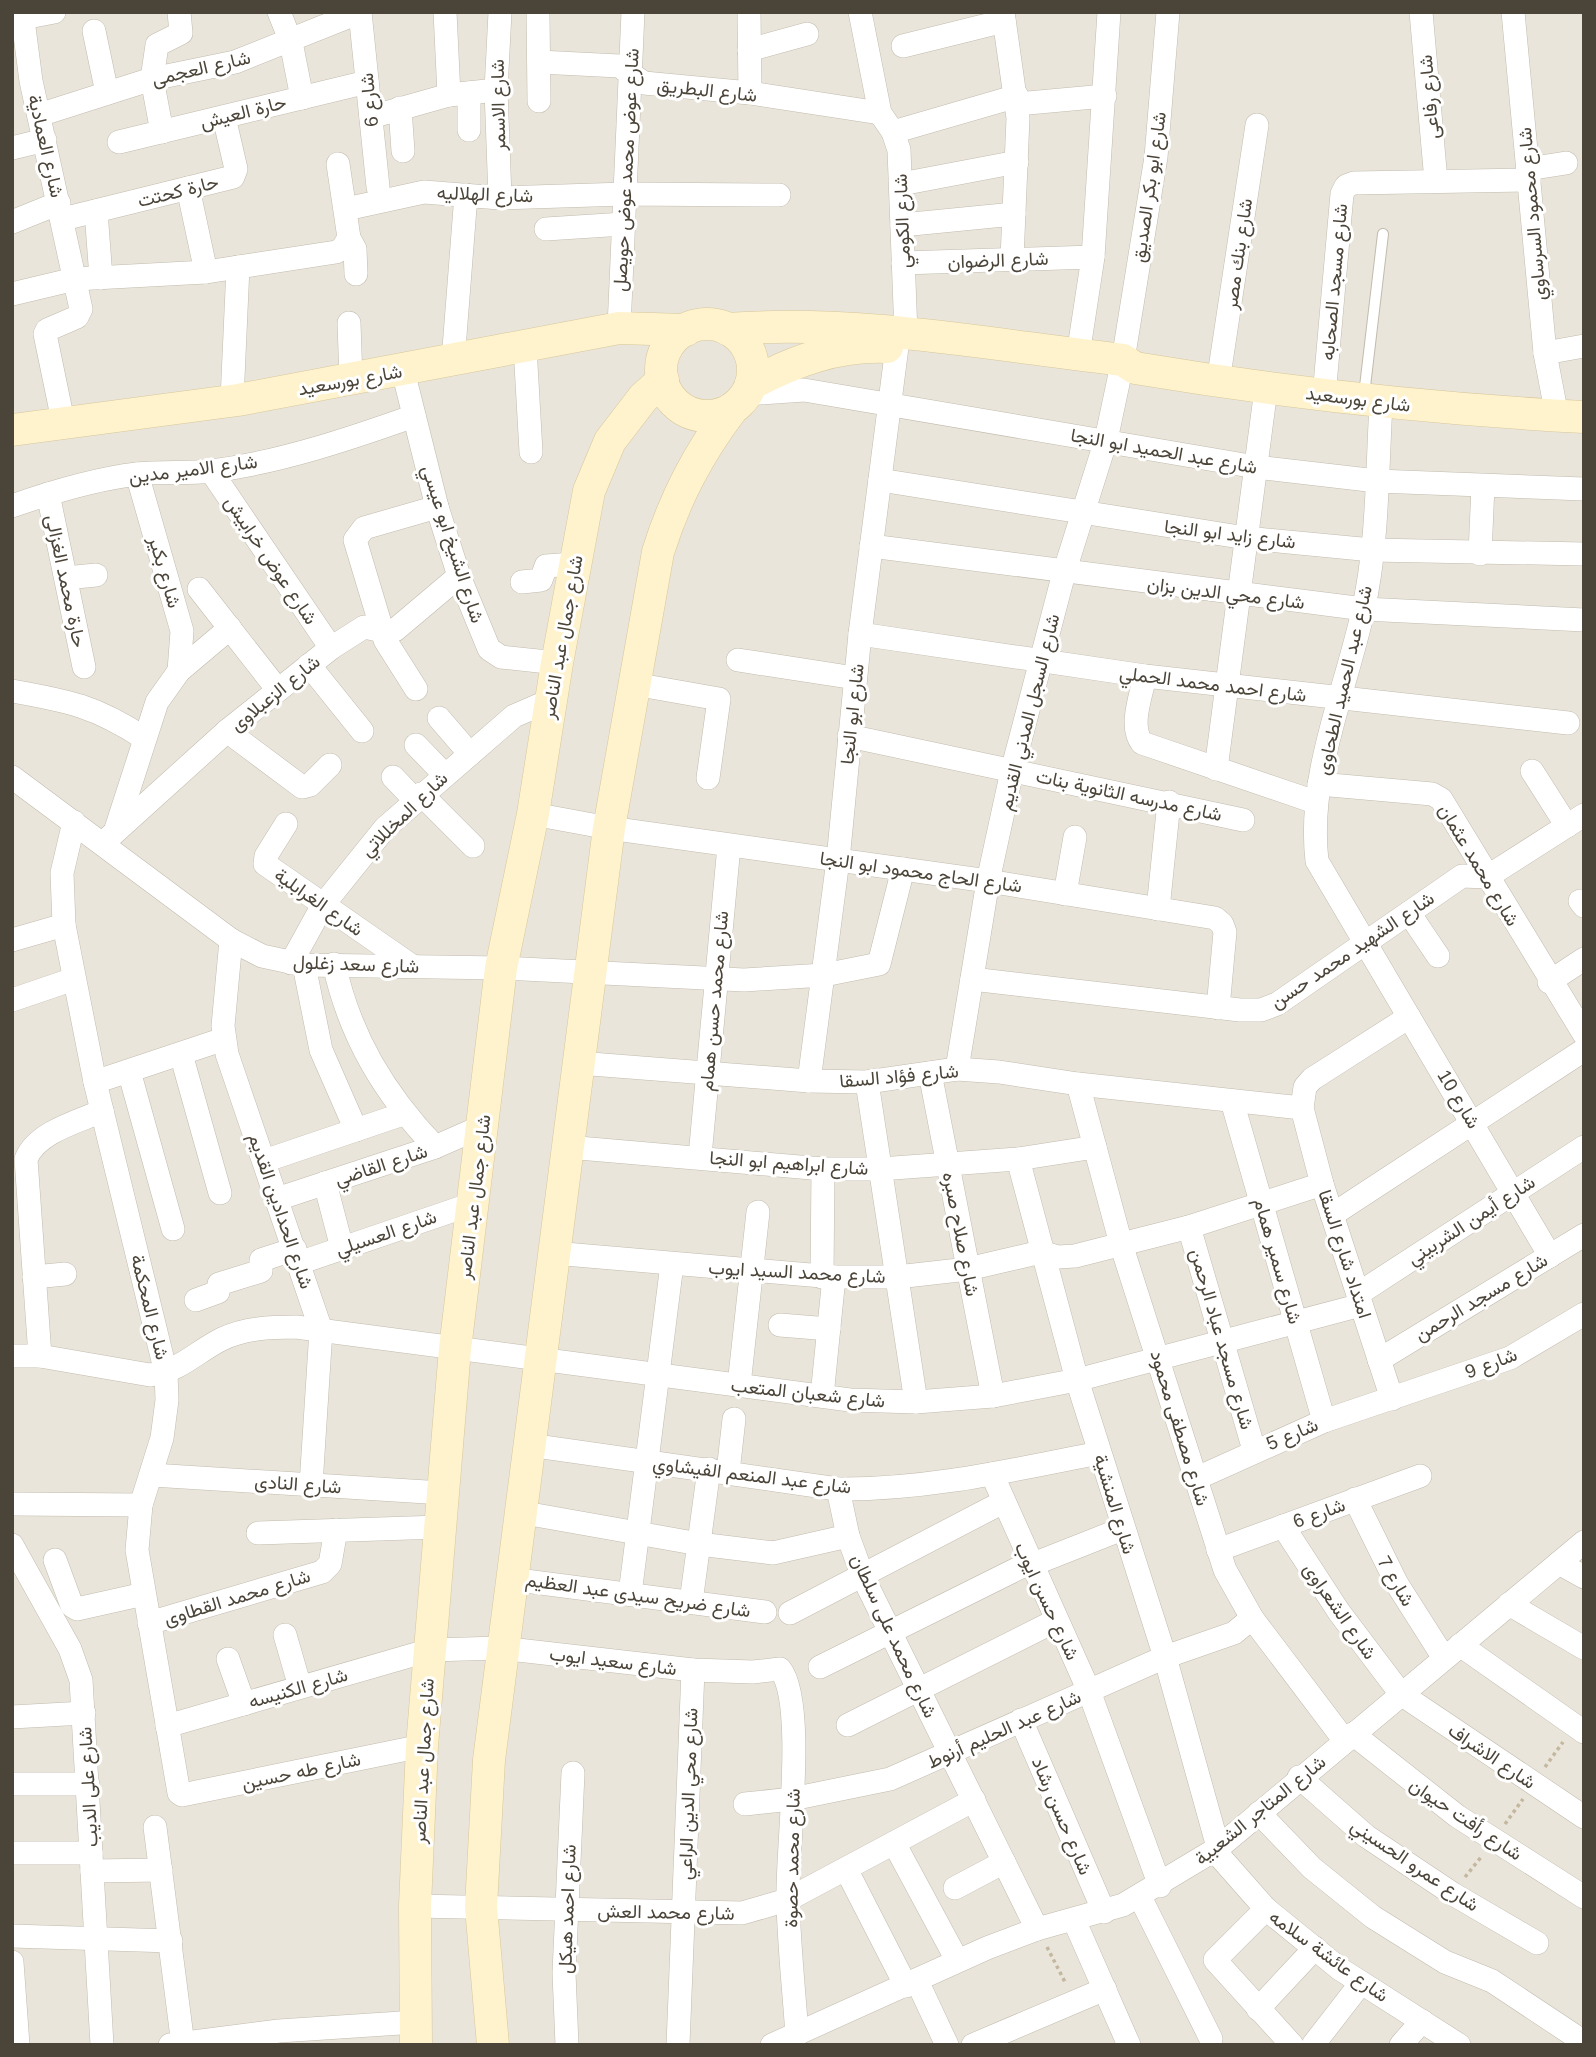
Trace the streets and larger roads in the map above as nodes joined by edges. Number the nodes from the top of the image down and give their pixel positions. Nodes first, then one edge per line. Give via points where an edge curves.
1 (54, 12) edge
2 (179, 12) edge
3 (279, 12) edge
4 (360, 12) edge
5 (446, 12) edge
6 (500, 12) edge
7 (538, 12) edge
8 (633, 12) edge
9 (749, 12) edge
10 (860, 12) edge
11 (1109, 12) edge
12 (1168, 12) edge
13 (1422, 12) edge
14 (1513, 12) edge
15 (22, 15) edge
16 (1003, 17) edge
17 (94, 31) dead end
18 (807, 34) dead end
19 (291, 42) junction
20 (903, 46) dead end
21 (749, 50) junction
22 (539, 62) junction
23 (631, 74) junction
24 (152, 79) junction
25 (367, 82) junction
26 (496, 90) junction
27 (107, 93) junction
28 (750, 93) junction
29 (459, 94) junction
30 (1105, 96) junction
31 (302, 98) junction
32 (1017, 100) junction
33 (539, 101) dead end
34 (400, 108) junction
35 (880, 114) junction
36 (39, 115) junction
37 (224, 117) junction
38 (371, 117) junction
39 (1256, 125) dead end
40 (469, 130) dead end
41 (162, 132) junction
42 (893, 132) junction
43 (46, 140) junction
44 (119, 142) dead end
45 (12, 148) edge
46 (403, 151) dead end
47 (1017, 162) junction
48 (1566, 163) dead end
49 (338, 164) dead end
50 (1529, 175) junction
51 (1436, 181) junction
52 (901, 184) junction
53 (378, 187) dead end
54 (188, 188) junction
55 (625, 194) junction
56 (466, 195) junction
57 (779, 195) dead end
58 (500, 198) junction
59 (346, 209) junction
60 (61, 211) junction
61 (96, 211) junction
62 (1014, 214) junction
63 (12, 222) edge
64 (624, 224) junction
65 (902, 225) junction
66 (546, 229) dead end
67 (349, 238) junction
68 (1093, 257) junction
69 (1012, 259) junction
70 (904, 262) junction
71 (238, 267) junction
72 (206, 272) junction
73 (356, 274) dead end
74 (101, 278) junction
75 (75, 279) junction
76 (12, 295) edge
77 (349, 323) dead end
78 (619, 328) junction
79 (727, 329) junction
80 (686, 330) junction
81 (901, 341) junction
82 (1584, 346) edge
83 (525, 347) junction
84 (1545, 353) junction
85 (1078, 355) junction
86 (453, 361) junction
87 (1126, 367) junction
88 (403, 371) junction
89 (351, 380) junction
90 (663, 380) junction
91 (1219, 382) junction
92 (1266, 389) junction
93 (743, 396) junction
94 (1324, 396) junction
95 (232, 400) junction
96 (1373, 402) junction
97 (889, 403) junction
98 (414, 416) junction
99 (1576, 419) edge
100 (63, 421) junction
101 (12, 430) edge
102 (1106, 440) junction
103 (531, 452) dead end
104 (1255, 467) junction
105 (211, 471) junction
106 (137, 474) junction
107 (880, 480) junction
108 (1377, 481) junction
109 (1483, 486) junction
110 (1584, 489) edge
111 (48, 494) junction
112 (12, 506) edge
113 (437, 507) junction
114 (1084, 513) junction
115 (1246, 538) junction
116 (871, 546) junction
117 (1372, 550) junction
118 (1480, 554) junction
119 (1584, 554) edge
120 (575, 564) junction
121 (1064, 573) junction
122 (96, 575) dead end
123 (459, 576) junction
124 (66, 578) junction
125 (522, 582) dead end
126 (199, 589) dead end
127 (1239, 595) junction
128 (1364, 608) junction
129 (1584, 620) edge
130 (230, 628) junction
131 (382, 630) junction
132 (859, 634) junction
133 (331, 648) junction
134 (738, 660) dead end
135 (1040, 662) junction
136 (557, 663) junction
137 (309, 665) junction
138 (84, 667) dead end
139 (179, 671) junction
140 (1145, 676) junction
141 (855, 678) junction
142 (634, 684) junction
143 (1227, 684) junction
144 (416, 689) dead end
145 (278, 690) junction
146 (12, 691) edge
147 (551, 700) junction
148 (1340, 700) junction
149 (439, 718) dead end
150 (1568, 723) dead end
151 (227, 731) junction
152 (362, 731) dead end
153 (849, 736) junction
154 (144, 738) junction
155 (416, 745) dead end
156 (470, 754) junction
157 (330, 765) dead end
158 (1216, 769) junction
159 (1012, 771) junction
160 (1532, 771) dead end
161 (444, 774) junction
162 (393, 777) dead end
163 (12, 778) edge
164 (708, 778) dead end
165 (1317, 793) junction
166 (418, 797) junction
167 (1169, 802) junction
168 (533, 814) junction
169 (1243, 820) dead end
170 (1575, 821) edge
171 (74, 822) junction
172 (286, 824) dead end
173 (609, 828) junction
174 (109, 836) junction
175 (1075, 837) dead end
176 (473, 846) dead end
177 (729, 846) junction
178 (838, 860) junction
179 (903, 869) junction
180 (1487, 877) junction
181 (988, 881) junction
182 (1065, 894) junction
183 (323, 905) junction
184 (1158, 909) junction
185 (1409, 913) junction
186 (64, 925) junction
187 (12, 940) edge
188 (231, 940) junction
189 (1364, 944) junction
190 (1438, 956) dead end
191 (1584, 959) edge
192 (298, 964) junction
193 (334, 964) junction
194 (412, 966) junction
195 (501, 968) junction
196 (590, 974) junction
197 (824, 975) junction
198 (74, 979) junction
199 (972, 979) junction
200 (716, 980) junction
201 (1549, 982) junction
202 (12, 1000) edge
203 (1218, 1008) junction
204 (1409, 1017) junction
205 (1584, 1034) edge
206 (224, 1039) junction
207 (1584, 1050) edge
208 (181, 1054) junction
209 (578, 1063) junction
210 (957, 1069) junction
211 (128, 1071) junction
212 (708, 1073) junction
213 (930, 1073) junction
214 (809, 1081) junction
215 (95, 1082) junction
216 (867, 1082) junction
217 (1078, 1084) junction
218 (1232, 1101) junction
219 (1302, 1108) junction
220 (102, 1111) junction
221 (403, 1114) junction
222 (1473, 1121) junction
223 (483, 1126) junction
224 (356, 1130) junction
225 (435, 1147) junction
226 (567, 1147) junction
227 (1095, 1147) junction
228 (1584, 1147) edge
229 (700, 1156) junction
230 (1018, 1159) junction
231 (264, 1161) junction
232 (948, 1164) junction
233 (823, 1169) junction
234 (880, 1169) junction
235 (325, 1183) junction
236 (1322, 1184) junction
237 (1514, 1192) junction
238 (220, 1193) dead end
239 (277, 1199) junction
240 (472, 1204) junction
241 (1262, 1204) junction
242 (758, 1212) dead end
243 (1332, 1215) junction
244 (1189, 1227) junction
245 (173, 1229) dead end
246 (1584, 1235) edge
247 (1121, 1244) junction
248 (342, 1248) junction
249 (1041, 1252) junction
250 (553, 1254) junction
251 (1550, 1255) junction
252 (297, 1256) junction
253 (672, 1265) junction
254 (968, 1269) junction
255 (753, 1272) junction
256 (65, 1274) dead end
257 (34, 1277) junction
258 (828, 1277) junction
259 (897, 1277) junction
260 (196, 1300) dead end
261 (1359, 1300) junction
262 (1584, 1314) edge
263 (1297, 1324) junction
264 (780, 1325) dead end
265 (829, 1329) junction
266 (321, 1330) junction
267 (1224, 1343) junction
268 (455, 1349) junction
269 (12, 1356) edge
270 (40, 1356) junction
271 (1158, 1358) junction
272 (539, 1360) junction
273 (1379, 1360) junction
274 (166, 1373) junction
275 (658, 1375) junction
276 (1077, 1380) junction
277 (739, 1385) junction
278 (993, 1395) junction
279 (822, 1396) junction
280 (1392, 1399) junction
281 (916, 1402) junction
282 (734, 1419) dead end
283 (1324, 1421) junction
284 (529, 1445) junction
285 (1254, 1450) junction
286 (1100, 1453) junction
287 (647, 1461) junction
288 (719, 1471) junction
289 (992, 1474) junction
290 (152, 1475) junction
291 (1420, 1476) dead end
292 (1195, 1479) junction
293 (311, 1485) junction
294 (838, 1489) junction
295 (443, 1493) junction
296 (1355, 1499) junction
297 (1003, 1502) junction
298 (12, 1504) edge
299 (141, 1504) junction
300 (519, 1512) junction
301 (1283, 1526) junction
302 (440, 1527) junction
303 (1122, 1529) junction
304 (336, 1530) junction
305 (258, 1533) dead end
306 (638, 1533) junction
307 (848, 1536) junction
308 (1584, 1542) edge
309 (699, 1544) junction
310 (12, 1545) edge
311 (1218, 1550) junction
312 (55, 1560) dead end
313 (1559, 1563) junction
314 (1030, 1564) junction
315 (863, 1577) junction
316 (1584, 1577) edge
317 (510, 1579) junction
318 (144, 1594) junction
319 (630, 1594) junction
320 (691, 1602) junction
321 (1509, 1604) junction
322 (765, 1612) dead end
323 (790, 1613) dead end
324 (1252, 1618) junction
325 (1055, 1621) junction
326 (149, 1623) junction
327 (889, 1630) junction
328 (285, 1635) dead end
329 (501, 1648) junction
330 (1584, 1648) edge
331 (430, 1650) junction
332 (1452, 1652) junction
333 (1165, 1657) junction
334 (228, 1658) dead end
335 (820, 1667) dead end
336 (693, 1670) junction
337 (786, 1682) joint
338 (300, 1688) junction
339 (918, 1688) junction
340 (1089, 1691) junction
341 (1401, 1694) junction
342 (244, 1704) junction
343 (84, 1713) junction
344 (12, 1717) edge
345 (1021, 1720) junction
346 (848, 1725) dead end
347 (167, 1726) junction
348 (1579, 1729) edge
349 (1349, 1737) junction
350 (422, 1746) junction
351 (950, 1753) junction
352 (573, 1773) dead end
353 (1299, 1777) junction
354 (12, 1784) edge
355 (88, 1784) junction
356 (180, 1794) joint
357 (792, 1799) junction
358 (974, 1800) junction
359 (745, 1804) dead end
360 (1259, 1813) junction
361 (1584, 1817) edge
362 (155, 1827) dead end
363 (894, 1843) junction
364 (1218, 1848) junction
365 (12, 1853) edge
366 (92, 1862) junction
367 (1004, 1862) junction
368 (846, 1869) junction
369 (161, 1870) junction
370 (1160, 1886) junction
371 (955, 1888) dead end
372 (1140, 1897) junction
373 (1584, 1897) edge
374 (788, 1900) junction
375 (415, 1906) junction
376 (481, 1908) junction
377 (1266, 1909) junction
378 (566, 1910) junction
379 (1104, 1912) junction
380 (684, 1914) junction
381 (1074, 1920) junction
382 (1037, 1928) junction
383 (12, 1937) edge
384 (97, 1939) junction
385 (171, 1941) junction
386 (1537, 1943) dead end
387 (1315, 1948) junction
388 (957, 1961) junction
389 (12, 1962) edge
390 (1361, 1983) junction
391 (912, 1984) junction
392 (1105, 1989) junction
393 (1258, 2009) junction
394 (1422, 2021) junction
395 (416, 2034) edge
396 (797, 2035) junction
397 (1211, 2039) dead end
398 (1584, 2042) edge
399 (179, 2044) edge
400 (18, 2045) edge
401 (102, 2045) edge
402 (493, 2045) edge
403 (567, 2045) edge
404 (678, 2045) edge
405 (772, 2045) edge
406 (947, 2045) edge
407 (973, 2045) edge
408 (1129, 2045) edge
409 (1292, 2045) edge
410 (1313, 2045) edge
411 (1401, 2045) edge
412 (1458, 2045) edge

1 - 15 street
2 - 24 street via 181,33 157,45
3 - 19 street
4 - 19 street, شارع العجمى
4 - 25 street, شارع 6
5 - 29 street
6 - 26 street, شارع الاسمر
7 - 22 street
8 - 23 street, شارع عوض محمد عوض حويصل
9 - 21 street
10 - 35 street
11 - 30 street
12 - 87 street, شارع ابو بكر الصديق via 1156,157
13 - 51 street, شارع رفاعى
14 - 50 street, شارع محمود السرساوي
15 - 36 street, شارع العمادية
16 - 20 street
16 - 32 street
17 - 27 street
18 - 21 street
19 - 24 street, شارع العجمى via 235,62
19 - 31 street
21 - 28 street
22 - 23 street, شارع البطريق via 619,66
22 - 33 street
23 - 28 street, شارع البطريق via 644,83
23 - 55 street, شارع عوض محمد عوض حويصل
24 - 27 street, شارع العجمى
24 - 41 street
25 - 31 street, حارة العيش
25 - 38 street, شارع 6
26 - 29 street
26 - 58 street, شارع الاسمر
27 - 36 street, شارع العجمى
28 - 35 street, شارع البطريق
29 - 34 street
29 - 40 street
30 - 32 street
30 - 68 street
31 - 37 street, حارة العيش
32 - 42 street
32 - 47 street
34 - 38 street
34 - 46 street
35 - 42 street, شارع الكومي
36 - 43 street, شارع العمادية
37 - 41 street, حارة العيش
37 - 54 street, حارة كحتت via 236,173
38 - 53 street, شارع 6
39 - 91 street, شارع بنك مصر
41 - 44 street, حارة العيش
42 - 52 street, شارع الكومي
43 - 45 street
43 - 60 street, شارع العمادية
47 - 52 street
47 - 62 street
48 - 50 street, شارع مسجد الصحابه
49 - 59 street
50 - 51 street, شارع مسجد الصحابه
50 - 84 street, شارع محمود السرساوي
51 - 94 street, شارع مسجد الصحابه via 1354,183 1343,190
52 - 65 street, شارع الكومي
54 - 61 street, حارة كحتت
54 - 72 street
55 - 57 street, شارع الهلاليه
55 - 58 street, شارع الهلاليه
55 - 64 street, شارع عوض محمد عوض حويصل
56 - 58 street, شارع الهلاليه
56 - 59 street, شارع الهلاليه via 424,192
56 - 86 street
59 - 67 street
60 - 61 street, حارة كحتت
60 - 63 street, حارة كحتت
60 - 75 street, شارع العمادية
61 - 74 street
62 - 65 street
62 - 69 street
64 - 66 street
64 - 78 street, شارع عوض محمد عوض حويصل
65 - 70 street, شارع الكومي
67 - 71 street via 336,253
67 - 73 street via 355,249
68 - 69 street, شارع الرضوان
68 - 85 street
69 - 70 street, شارع الرضوان
70 - 81 street, شارع الكومي
71 - 72 street
71 - 95 street
72 - 74 street
74 - 75 street
75 - 76 street
75 - 100 street, شارع العمادية via 80,313 45,334
77 - 89 street
78 - 80 street, شارع بورسعيد
78 - 83 street, شارع بورسعيد
79 - 80 street via 705,325
79 - 81 street, شارع بورسعيد via 799,325
79 - 93 street via 750,352 753,374
80 - 90 street via 664,356
81 - 85 street, شارع بورسعيد
81 - 87 street, شارع بورسعيد
81 - 93 street, شارع بورسعيد via 809,357
81 - 97 street, شارع ابو النجا
82 - 84 street
83 - 86 street, شارع بورسعيد
83 - 103 street
84 - 99 street, شارع محمود السرساوي
85 - 87 street, شارع بورسعيد
86 - 88 street, شارع بورسعيد
87 - 91 street, شارع بورسعيد
87 - 102 street, شارع السجل المدني القديم
88 - 89 street, شارع بورسعيد
88 - 98 street, شارع الشيخ ابو عيسي
89 - 95 street, شارع بورسعيد
90 - 93 street via 672,399 689,412 710,416
90 - 120 street, شارع جمال عبد الناصر via 625,419 598,465
91 - 92 street, شارع بورسعيد
92 - 94 street, شارع بورسعيد
92 - 104 street
93 - 97 street, شارع عبد الحميد ابو النجا via 794,389
93 - 142 street via 695,462 668,521 651,583
94 - 96 street, شارع بورسعيد
95 - 100 street, شارع بورسعيد
96 - 99 street, شارع بورسعيد
96 - 108 street, شارع عبد الحميد الطحاوى
97 - 102 street, شارع عبد الحميد ابو النجا
97 - 107 street, شارع ابو النجا
98 - 105 street, شارع الامير مدين via 314,449
98 - 113 street, شارع الشيخ ابو عيسي
100 - 101 street, شارع بورسعيد
102 - 104 street, شارع عبد الحميد ابو النجا
102 - 114 street, شارع السجل المدني القديم
104 - 108 street, شارع عبد الحميد ابو النجا
104 - 115 street
105 - 106 street, شارع الامير مدين
105 - 133 street, شارع عوض خرابيش
106 - 111 street, شارع الامير مدين
106 - 139 street, شارع بكير via 182,631
107 - 114 street, شارع زايد ابو النجا
107 - 116 street, شارع ابو النجا
108 - 109 street, شارع عبد الحميد ابو النجا
108 - 117 street, شارع عبد الحميد الطحاوى
109 - 110 street, شارع عبد الحميد ابو النجا
109 - 118 street
111 - 112 street, شارع الامير مدين
111 - 124 street, حارة محمد الغزالى
113 - 123 street, شارع الشيخ ابو عيسي
113 - 131 street via 364,528 356,535 355,545
114 - 115 street, شارع زايد ابو النجا
114 - 121 street, شارع السجل المدني القديم
115 - 117 street, شارع زايد ابو النجا
115 - 127 street
116 - 121 street, شارع محي الدين بزان
116 - 132 street, شارع ابو النجا
117 - 118 street, شارع زايد ابو النجا
117 - 128 street, شارع عبد الحميد الطحاوى
118 - 119 street, شارع زايد ابو النجا
120 - 125 street via 546,566 541,580
120 - 136 street, شارع جمال عبد الناصر
121 - 127 street, شارع محي الدين بزان
121 - 135 street, شارع السجل المدني القديم
122 - 124 street
123 - 131 street, شارع الزعبلاوى via 395,631
123 - 136 street, شارع الشيخ ابو عيسي via 492,653
124 - 138 street, حارة محمد الغزالى
126 - 130 street
127 - 128 street, شارع محي الدين بزان
127 - 143 street
128 - 129 street, شارع محي الدين بزان
128 - 148 street, شارع عبد الحميد الطحاوى
130 - 139 street
130 - 145 street
131 - 133 street, شارع الزعبلاوى via 364,626
131 - 144 street via 394,658
132 - 135 street, شارع احمد محمد الحملي
132 - 141 street, شارع ابو النجا
133 - 137 street, شارع الزعبلاوى
134 - 141 street
135 - 140 street, شارع احمد محمد الحملي
135 - 159 street, شارع السجل المدني القديم
136 - 147 street, شارع جمال عبد الناصر
137 - 145 street, شارع الزعبلاوى
137 - 152 street
139 - 154 street via 157,702
140 - 143 street, شارع احمد محمد الحملي
140 - 158 street via 1136,735 1151,748
141 - 153 street, شارع ابو النجا
142 - 164 street via 719,699
142 - 173 street
143 - 148 street, شارع احمد محمد الحملي
143 - 158 street
145 - 151 street, شارع الزعبلاوى
146 - 154 street via 87,706
147 - 156 street, شارع المخللاتي via 514,716
147 - 168 street, شارع جمال عبد الناصر
148 - 150 street, شارع احمد محمد الحملي
148 - 165 street, شارع عبد الحميد الطحاوى
149 - 156 street
151 - 157 street via 302,787
151 - 174 street, شارع الزعبلاوى
153 - 159 street, شارع مدرسه الثانوية بنات
153 - 178 street, شارع ابو النجا
154 - 174 street
155 - 161 street
156 - 161 street, شارع المخللاتي
158 - 165 street
159 - 167 street, شارع مدرسه الثانوية بنات
159 - 181 street, شارع السجل المدني القديم
160 - 170 street
161 - 166 street, شارع المخللاتي
162 - 166 street
163 - 171 street, شارع سعد زغلول
165 - 180 street, شارع محمد عثمان via 1437,796
165 - 189 street, شارع عبد الحميد الطحاوى via 1317,861
166 - 176 street
166 - 183 street, شارع المخللاتي via 352,865
167 - 169 street, شارع مدرسه الثانوية بنات
167 - 184 street
168 - 173 street, شارع الحاج محمود ابو النجا
168 - 195 street, شارع جمال عبد الناصر
170 - 180 street, شارع الشهيد محمد حسن
171 - 174 street, شارع سعد زغلول
171 - 186 street, شارع المحكمة via 62,873
172 - 183 street, شارع الغرابلية via 265,864
173 - 177 street, شارع الحاج محمود ابو النجا
173 - 196 street
174 - 188 street, شارع سعد زغلول
175 - 182 street
177 - 178 street, شارع الحاج محمود ابو النجا
177 - 200 street, شارع محمد حسن همام
178 - 179 street, شارع الحاج محمود ابو النجا
178 - 197 street, شارع ابو النجا
179 - 181 street, شارع الحاج محمود ابو النجا
179 - 197 street, شارع سعد زغلول via 881,959 874,967
180 - 185 street, شارع الشهيد محمد حسن via 1462,876
180 - 201 street, شارع محمد عثمان
181 - 182 street, شارع الحاج محمود ابو النجا
181 - 199 street, شارع السجل المدني القديم
182 - 184 street, شارع الحاج محمود ابو النجا
183 - 192 street, شارع المخللاتي
183 - 194 street, شارع الغرابلية
184 - 203 street, شارع الحاج محمود ابو النجا via 1215,918 1222,924
185 - 189 street, شارع الشهيد محمد حسن
185 - 190 street
186 - 187 street
186 - 198 street, شارع المحكمة
188 - 192 street, شارع سعد زغلول via 262,956
188 - 206 street, شارع الحدادين القديم
189 - 203 street, شارع الشهيد محمد حسن via 1277,1004 1261,1010
189 - 204 street, شارع 10
191 - 201 street
192 - 193 street, شارع سعد زغلول
192 - 224 street via 321,1050
193 - 194 street, شارع سعد زغلول
193 - 221 street via 359,1043
194 - 195 street, شارع سعد زغلول
195 - 196 street, شارع سعد زغلول
195 - 223 street, شارع جمال عبد الناصر
196 - 200 street, شارع سعد زغلول
196 - 209 street
197 - 200 street, شارع سعد زغلول
197 - 214 street, شارع ابو النجا
198 - 202 street
198 - 215 street, شارع المحكمة
199 - 203 street, شارع الشهيد محمد حسن
199 - 210 street, شارع السجل المدني القديم
200 - 212 street, شارع محمد حسن همام
201 - 205 street, شارع محمد عثمان
204 - 219 street via 1312,1079 1305,1087
204 - 222 street, شارع 10
206 - 208 street
206 - 231 street, شارع الحدادين القديم
207 - 222 street
208 - 211 street
208 - 238 street
209 - 212 street, شارع فؤاد السقا
209 - 226 street
210 - 213 street, شارع فؤاد السقا
210 - 217 street, شارع فؤاد السقا via 1030,1074
211 - 215 street
211 - 245 street
212 - 214 street, شارع فؤاد السقا
212 - 229 street, شارع محمد حسن همام
213 - 216 street, شارع فؤاد السقا
213 - 232 street, شارع صلاح صبره
214 - 216 street, شارع فؤاد السقا
215 - 220 street, شارع المحكمة
216 - 234 street
217 - 218 street, شارع فؤاد السقا
217 - 227 street, شارع مصطفى محمود
218 - 219 street, شارع فؤاد السقا
218 - 241 street, شارع سمير همام
219 - 236 street, امتداد شارع السقا
220 - 257 street via 42,1138 29,1151 25,1168
220 - 274 street, شارع المحكمة
221 - 224 street
221 - 225 street
222 - 237 street, شارع 10
222 - 243 street
223 - 225 street, شارع القاضي
223 - 240 street, شارع جمال عبد الناصر
224 - 231 street
225 - 235 street, شارع القاضي
226 - 229 street, شارع ابراهيم ابو النجا
226 - 250 street
227 - 230 street, شارع ابراهيم ابو النجا
227 - 247 street, شارع مصطفى محمود
228 - 237 street, شارع أيمن الشربيني
229 - 233 street, شارع ابراهيم ابو النجا
230 - 232 street, شارع ابراهيم ابو النجا
230 - 249 street, شارع المنشية
231 - 239 street, شارع الحدادين القديم
232 - 234 street, شارع ابراهيم ابو النجا
232 - 254 street, شارع صلاح صبره
233 - 234 street, شارع ابراهيم ابو النجا
233 - 258 street
234 - 259 street
235 - 239 street, شارع القاضي
235 - 248 street
236 - 241 street, شارع محمد السيد ايوب
236 - 243 street, امتداد شارع السقا
237 - 251 street, شارع 10
237 - 261 street, شارع أيمن الشربيني
239 - 252 street, شارع الحدادين القديم
240 - 248 street, شارع العسيلي
240 - 268 street, شارع جمال عبد الناصر
241 - 244 street, شارع محمد السيد ايوب
241 - 263 street, شارع سمير همام
242 - 255 street
243 - 261 street, امتداد شارع السقا
244 - 247 street, شارع محمد السيد ايوب
244 - 267 street, شارع مسجد عباد الرحمن
246 - 251 street, شارع مسجد الرحمن
247 - 249 street, شارع محمد السيد ايوب via 1066,1257
247 - 271 street, شارع مصطفى محمود
248 - 252 street, شارع العسيلي
249 - 254 street, شارع محمد السيد ايوب
249 - 276 street, شارع المنشية
250 - 253 street, شارع محمد السيد ايوب
250 - 272 street
251 - 273 street, شارع مسجد الرحمن
252 - 260 street, شارع العسيلي via 262,1260 261,1271 219,1284 218,1292
252 - 266 street, شارع الحدادين القديم
253 - 255 street, شارع محمد السيد ايوب
253 - 275 street
254 - 259 street, شارع محمد السيد ايوب
254 - 278 street, شارع صلاح صبره
255 - 258 street, شارع محمد السيد ايوب
255 - 277 street
256 - 257 street
257 - 270 street
258 - 259 street, شارع محمد السيد ايوب
258 - 265 street
259 - 281 street
261 - 263 street, شارع أيمن الشربيني
261 - 273 street, امتداد شارع السقا
262 - 280 street, شارع 9 via 1510,1358
263 - 267 street, شارع أيمن الشربيني
263 - 283 street, شارع سمير همام
264 - 265 street
265 - 279 street
266 - 268 street, شارع شعبان المتعب
266 - 274 street, شارع شعبان المتعب via 270,1327 244,1331
266 - 293 street, شارع الحدادين القديم
267 - 271 street, شارع شعبان المتعب
267 - 285 street, شارع مسجد عباد الرحمن
268 - 272 street, شارع شعبان المتعب
268 - 295 street, شارع جمال عبد الناصر
269 - 270 street
270 - 274 street via 130,1372
271 - 276 street, شارع شعبان المتعب
271 - 292 street, شارع مصطفى محمود
272 - 275 street, شارع شعبان المتعب
272 - 284 street
273 - 280 street, امتداد شارع السقا
274 - 290 street, شارع المحكمة via 167,1400
275 - 277 street, شارع شعبان المتعب
275 - 287 street
276 - 278 street, شارع شعبان المتعب
276 - 286 street, شارع المنشية
277 - 279 street, شارع شعبان المتعب
278 - 281 street, شارع شعبان المتعب
279 - 281 street, شارع شعبان المتعب
280 - 283 street, شارع 5
282 - 288 street
283 - 285 street, شارع 5
284 - 287 street, شارع عبد المنعم الفيشاوي
284 - 300 street
285 - 292 street, شارع 5
286 - 289 street, شارع عبد المنعم الفيشاوي
286 - 303 street, شارع المنشية
287 - 288 street, شارع عبد المنعم الفيشاوي
287 - 306 street
288 - 294 street, شارع عبد المنعم الفيشاوي
288 - 309 street
289 - 294 street, شارع عبد المنعم الفيشاوي via 890,1489
289 - 297 street, شارع حسن ايوب
290 - 293 street, شارع النادى
290 - 299 street, شارع المحكمة
291 - 296 street, شارع 6
292 - 311 street, شارع مصطفى محمود
293 - 295 street, شارع النادى
294 - 307 street, شارع محمد على سلطان
295 - 302 street, شارع جمال عبد الناصر
296 - 301 street, شارع 6
296 - 332 street, شارع 7 via 1397,1584
297 - 314 street, شارع حسن ايوب
297 - 315 street
298 - 299 street
299 - 318 street, شارع المحكمة via 137,1550
300 - 306 street
300 - 317 street
301 - 311 street, شارع 6
301 - 341 street, شارع الشعراوى via 1339,1612
302 - 304 street
302 - 331 street, شارع جمال عبد الناصر
303 - 314 street
303 - 333 street, شارع المنشية
304 - 305 street
304 - 326 street, شارع محمد القطاوى via 330,1564 322,1572
306 - 309 street
306 - 319 street
307 - 309 street via 773,1553
307 - 315 street, شارع محمد على سلطان
308 - 313 street, شارع المتاجر الشعبية
309 - 320 street
310 - 343 street, شارع على الديب via 77,1665
311 - 324 street, شارع مصطفى محمود via 1231,1584
312 - 318 street via 77,1609
313 - 316 street
313 - 321 street, شارع المتاجر الشعبية
314 - 325 street, شارع حسن ايوب
314 - 327 street
315 - 323 street
315 - 327 street, شارع محمد على سلطان
317 - 319 street, شارع ضريح سيدى عبد العظيم
317 - 329 street
318 - 326 street, شارع المحكمة
319 - 320 street, شارع ضريح سيدى عبد العظيم
320 - 322 street, شارع ضريح سيدى عبد العظيم
321 - 330 street
321 - 332 street, شارع المتاجر الشعبية
324 - 333 street, شارع عبد الحليم أرنوط via 1234,1633
324 - 349 street, شارع مصطفى محمود
325 - 339 street
325 - 340 street, شارع حسن ايوب
326 - 347 street, شارع المحكمة
327 - 335 street
327 - 339 street, شارع محمد على سلطان
328 - 338 street
329 - 331 street, شارع سعيد ايوب
329 - 336 street, شارع سعيد ايوب
329 - 376 street
331 - 338 street, شارع الكنيسه
331 - 350 street, شارع جمال عبد الناصر
332 - 341 street, شارع المتاجر الشعبية
332 - 348 street
333 - 340 street, شارع عبد الحليم أرنوط
333 - 364 street, شارع المنشية
334 - 342 street
336 - 337 street, شارع سعيد ايوب via 780,1669
336 - 380 street, شارع محي الدين الراعي
337 - 357 street, شارع محمد حصوة via 793,1733
338 - 342 street, شارع الكنيسه
339 - 346 street
339 - 351 street, شارع محمد على سلطان
340 - 345 street, شارع عبد الحليم أرنوط
340 - 370 street, شارع حسن ايوب
341 - 349 street, شارع المتاجر الشعبية
341 - 361 street, شارع الاشراف
342 - 347 street, شارع الكنيسه
343 - 344 street
343 - 355 street, شارع على الديب
345 - 351 street, شارع عبد الحليم أرنوط
345 - 379 street, شارع حسن رشاد
347 - 356 street, شارع المحكمة
349 - 353 street, شارع المتاجر الشعبية
349 - 373 street, شارع رأفت حيوان via 1494,1840
350 - 356 street, شارع طه حسين
350 - 375 street, شارع جمال عبد الناصر
351 - 357 street, شارع عبد الحليم أرنوط via 890,1779
351 - 358 street, شارع محمد على سلطان
352 - 378 street, شارع احمد هيكل
353 - 360 street, شارع المتاجر الشعبية
353 - 386 street, شارع عمرو الحسيني via 1366,1836
354 - 355 street
355 - 366 street, شارع على الديب
357 - 359 street, شارع عبد الحليم أرنوط
357 - 374 street, شارع محمد حصوة
358 - 363 street, شارع محمد العش
358 - 367 street, شارع محمد على سلطان
360 - 364 street, شارع المتاجر الشعبية
360 - 398 street via 1312,1868 1373,1917 1438,1958 1492,1982
362 - 369 street
363 - 368 street, شارع محمد العش
363 - 388 street
364 - 370 street, شارع المتاجر الشعبية
364 - 377 street, شارع عائشة سلامه via 1226,1866
365 - 366 street
366 - 369 street
366 - 384 street, شارع على الديب
367 - 371 street
367 - 382 street, شارع محمد على سلطان
368 - 374 street, شارع محمد العش
368 - 391 street
369 - 385 street
370 - 372 street, شارع المتاجر الشعبية
372 - 379 street, شارع المتاجر الشعبية
372 - 397 street
374 - 380 street, شارع محمد العش via 742,1913
374 - 396 street, شارع محمد حصوة
375 - 376 street, شارع محمد العش
375 - 395 street, شارع جمال عبد الناصر
376 - 378 street, شارع محمد العش
376 - 402 street
377 - 387 street, شارع عائشة سلامه
377 - 393 street via 1215,1960
378 - 380 street, شارع محمد العش
378 - 403 street, شارع احمد هيكل
379 - 381 street, شارع المتاجر الشعبية
380 - 404 street, شارع محي الدين الراعي
381 - 382 street, شارع المتاجر الشعبية
381 - 392 street
382 - 388 street, شارع المتاجر الشعبية
383 - 384 street
384 - 385 street
384 - 401 street, شارع على الديب
385 - 399 street
387 - 390 street, شارع عائشة سلامه
387 - 393 street
388 - 391 street, شارع المتاجر الشعبية
389 - 400 street
390 - 394 street, شارع عائشة سلامه
390 - 410 street
391 - 396 street, شارع المتاجر الشعبية
391 - 406 street
392 - 407 street
392 - 408 street
393 - 409 street
394 - 411 street
394 - 412 street, شارع عائشة سلامه
395 - 399 street via 279,2031
396 - 405 street, شارع المتاجر الشعبية

